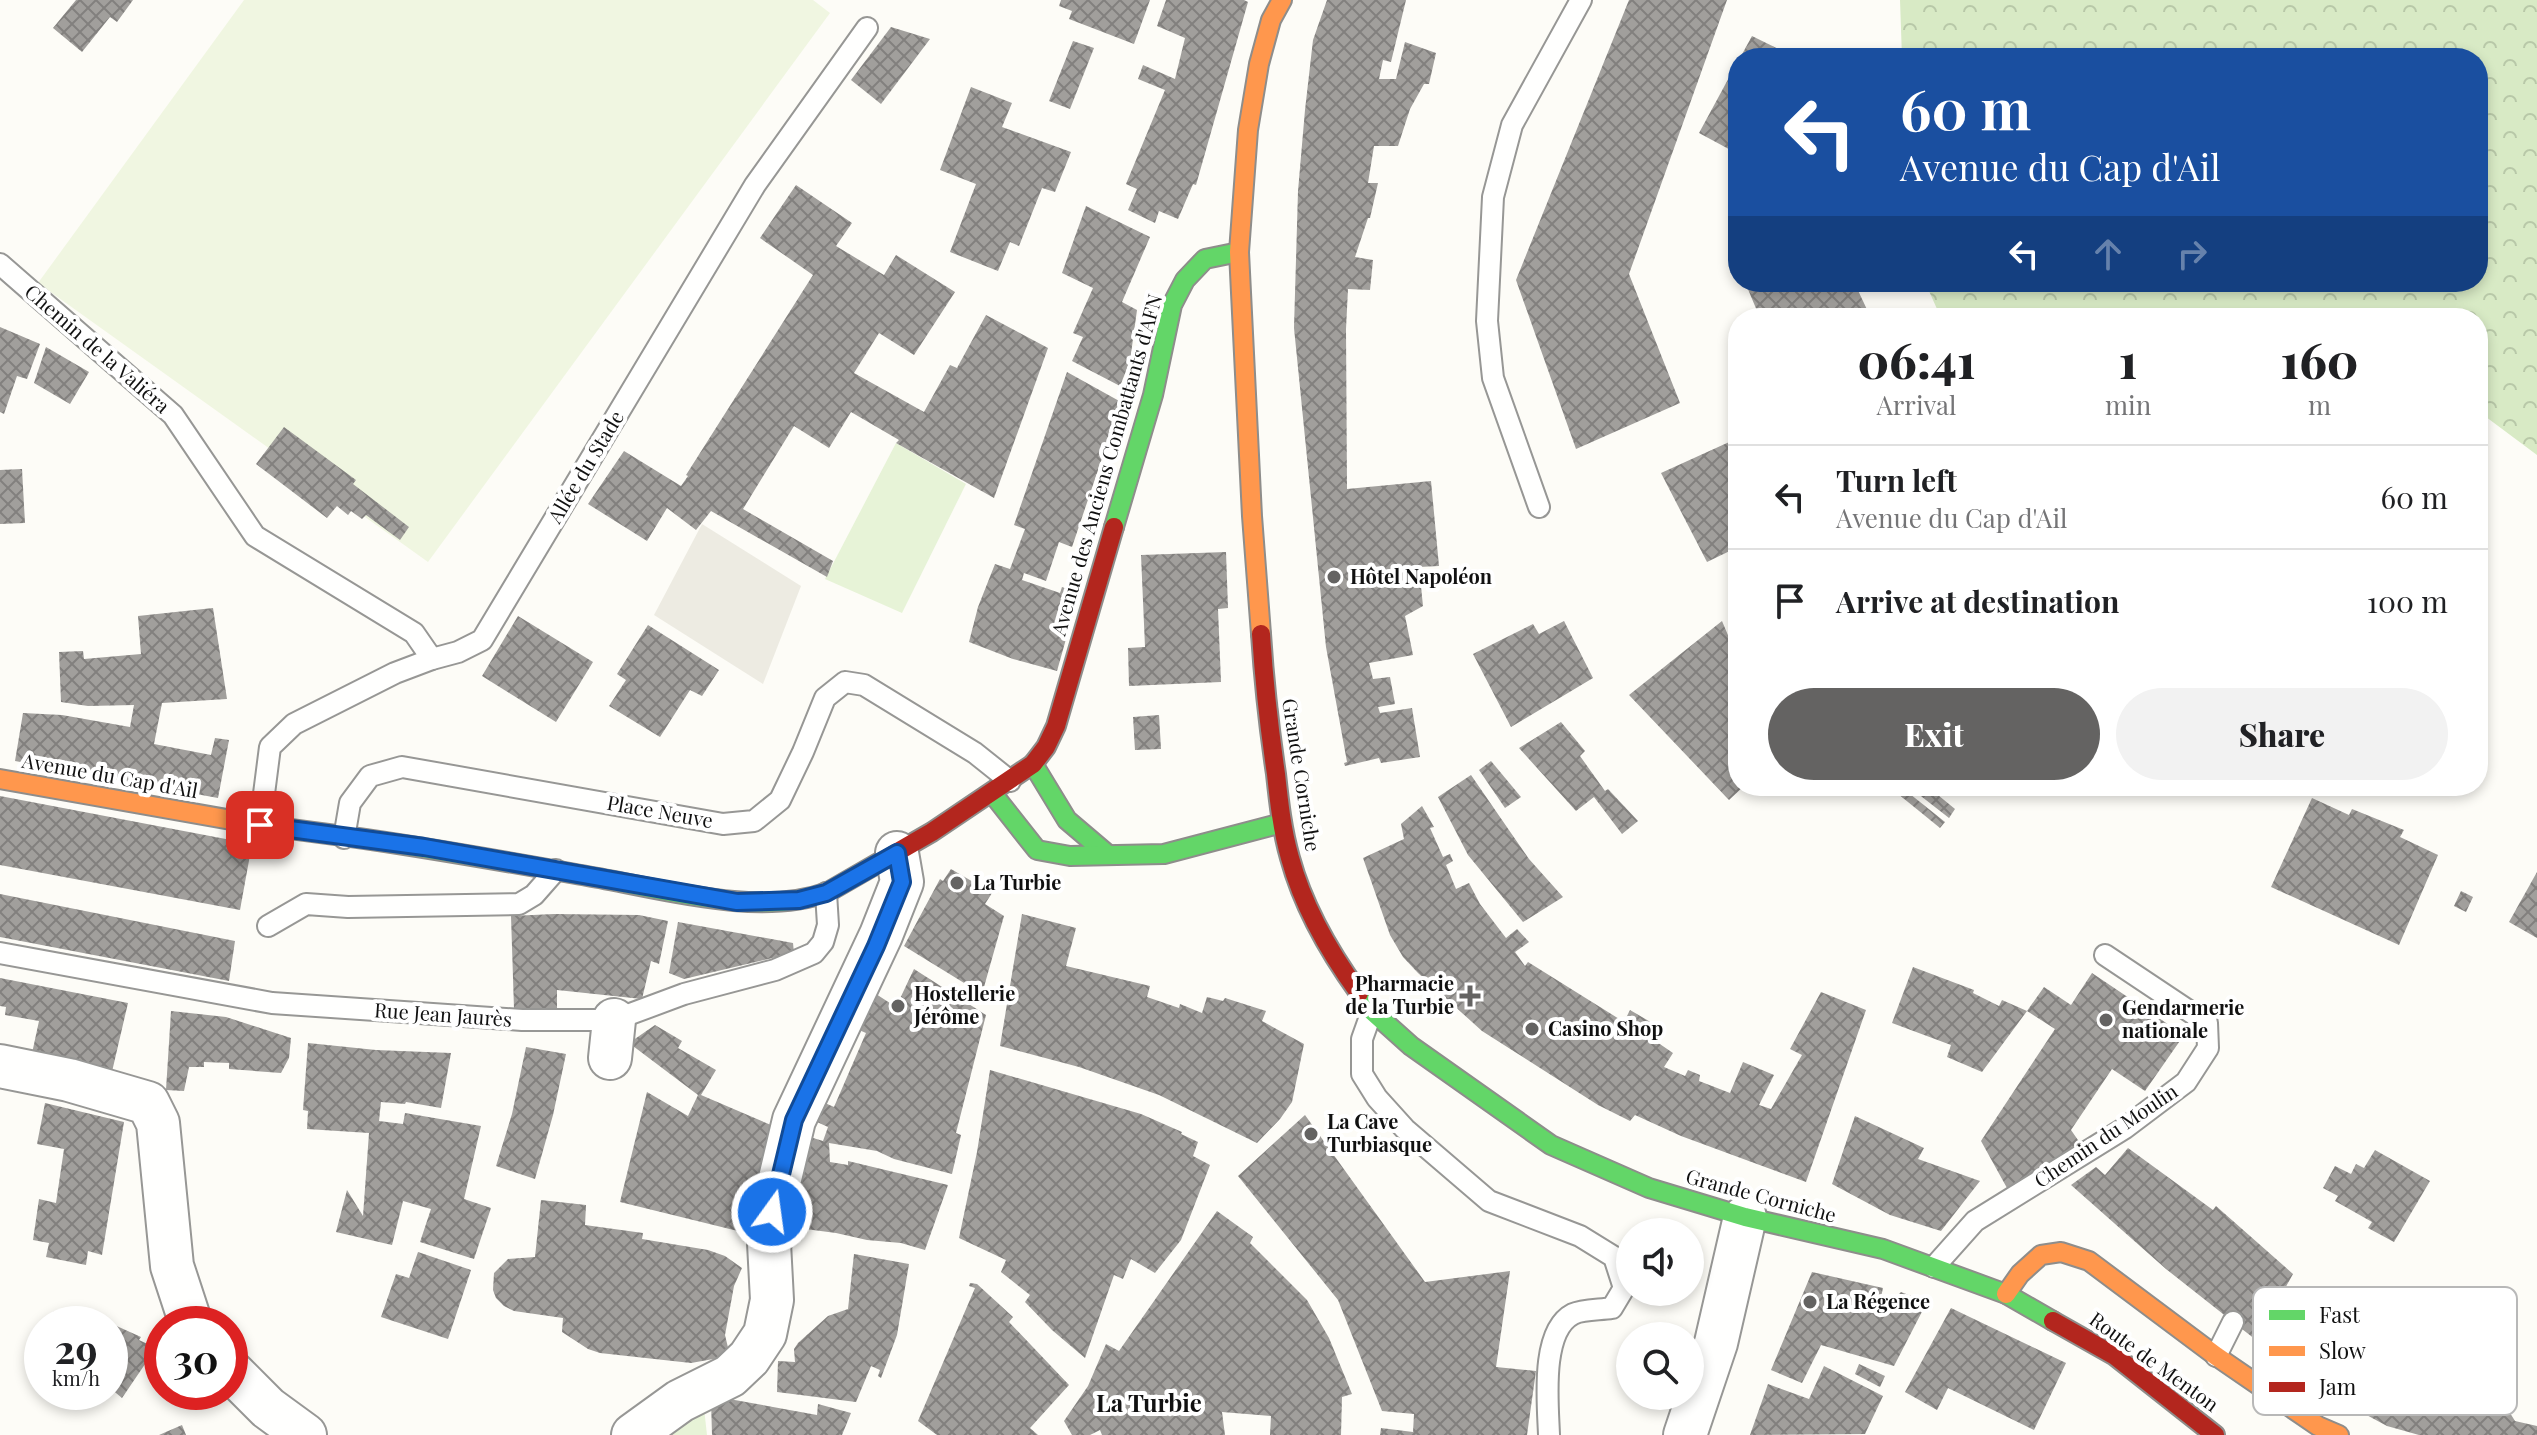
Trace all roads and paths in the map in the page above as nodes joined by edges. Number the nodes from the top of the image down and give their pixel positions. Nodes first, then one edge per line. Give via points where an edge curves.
1 (1282, 0) edge
2 (1581, 0) edge
3 (867, 28) dead end
4 (1239, 252) junction
5 (0, 264) edge
6 (1539, 507) dead end
7 (432, 659) junction
8 (1033, 764) junction
9 (0, 779) edge
10 (1010, 781) junction
11 (992, 793) junction
12 (1282, 823) junction
13 (260, 825) junction
14 (344, 838) junction
15 (897, 853) junction
16 (1107, 854) junction
17 (556, 870) junction
18 (826, 893) junction
19 (268, 926) dead end
20 (2096, 949) dead end
21 (0, 953) edge
22 (1372, 1011) junction
23 (0, 1066) edge
24 (1745, 1217) junction
25 (1934, 1267) junction
26 (2006, 1294) junction
27 (185, 1306) edge
28 (2233, 1322) dead end
29 (2216, 1356) junction
30 (2253, 1381) edge
31 (248, 1388) edge
32 (2302, 1415) edge
33 (305, 1435) edge
34 (633, 1435) edge
35 (1549, 1435) edge
36 (1685, 1435) edge
37 (2215, 1435) edge
38 (2339, 1435) edge

1 - 4 street, Grande Corniche via 1259,64
2 - 6 lane via 1512,125 1493,197 1487,321 1493,378
3 - 7 lane, Allée du Stade via 755,185 482,640
4 - 8 street, Avenue des Anciens Combattants d'AFN via 1205,259 1185,280 1172,305 1153,395 1056,726
4 - 12 street, Grande Corniche via 1256,574
5 - 7 lane, Chemin de la Valiéra via 173,415 255,536 414,633
7 - 13 lane, Allée du Stade via 382,679 286,731 270,747
8 - 10 street, Avenue du Cap d'Ail
8 - 16 street via 1067,820
9 - 13 street, Avenue du Cap d'Ail
10 - 11 street, Avenue du Cap d'Ail
10 - 14 lane, Place Neuve via 975,753 864,685 845,682 825,698 780,800 754,821 723,824 402,767 370,776 350,803
11 - 15 street, Avenue du Cap d'Ail
11 - 16 street via 1037,850 1070,856
12 - 16 street via 1164,854
12 - 22 street, Grande Corniche via 1312,916
13 - 14 street, Avenue du Cap d'Ail
14 - 17 street, Avenue du Cap d'Ail
15 - 18 street, Avenue du Cap d'Ail
15 - 34 street via 902,882 794,1120 772,1212 772,1300 765,1334 730,1376 680,1401
17 - 18 street, Avenue du Cap d'Ail via 737,902 799,900
17 - 19 lane via 519,904 306,904
18 - 21 lane, Rue Jean Jaurès via 828,925 814,953 775,970 684,994 612,1039 522,1020 272,1003
20 - 25 lane, Chemin du Moulin via 2207,1023 2208,1048 2186,1082 2125,1128 1975,1221
22 - 24 street, Grande Corniche via 1411,1046 1551,1145 1649,1188
22 - 35 lane via 1362,1039 1362,1074 1405,1129 1489,1201 1580,1236 1614,1257 1624,1288 1612,1308 1574,1314 1557,1329 1548,1371
23 - 27 street via 148,1103 158,1123 172,1266
24 - 25 street, Grande Corniche via 1883,1249
24 - 36 street via 1716,1343
25 - 26 street, Route de Menton
26 - 29 street via 2041,1255 2061,1252 2089,1261
26 - 37 street, Route de Menton via 2115,1356
28 - 29 lane
29 - 30 street
31 - 33 street
32 - 38 street

